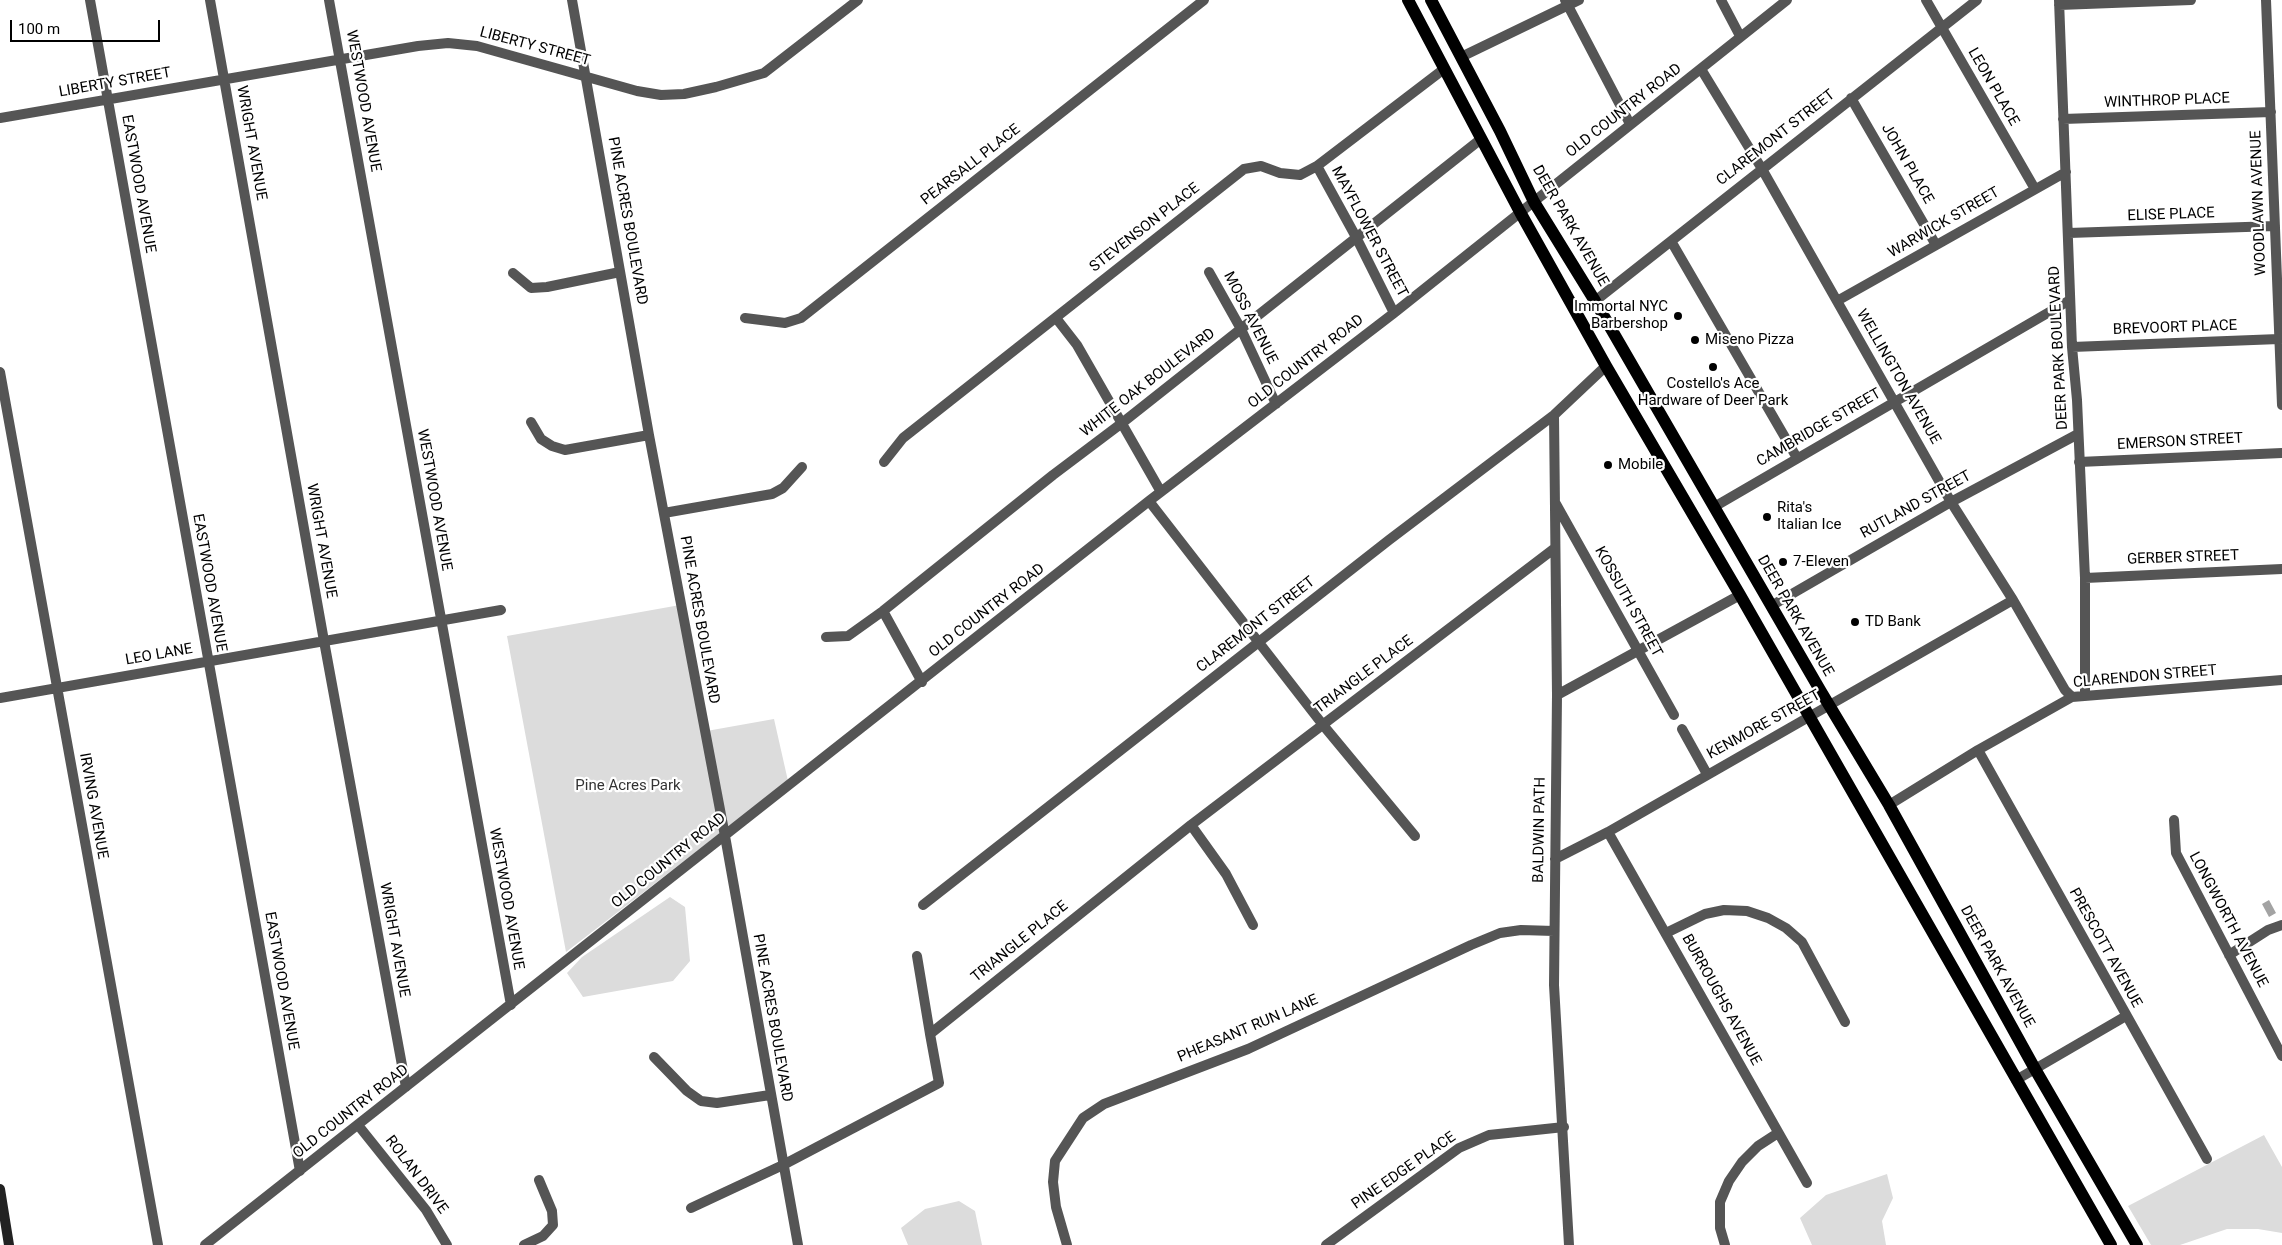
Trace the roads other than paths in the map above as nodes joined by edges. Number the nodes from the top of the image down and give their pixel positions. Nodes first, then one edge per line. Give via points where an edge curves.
1 (90, 0) edge
2 (210, 0) edge
3 (329, 0) edge
4 (572, 0) edge
5 (858, 0) edge
6 (1204, 0) edge
7 (1408, 0) edge
8 (1431, 0) edge
9 (1579, 0) edge
10 (1721, 0) edge
11 (1787, 0) edge
12 (1926, 0) edge
13 (1977, 0) edge
14 (2191, 0) edge
15 (2266, 0) edge
16 (2154, 1) edge
17 (2059, 2) edge
18 (1566, 3) edge
19 (1942, 28) junction
20 (1740, 36) junction
21 (1461, 57) junction
22 (340, 60) junction
23 (1701, 68) junction
24 (1444, 69) junction
25 (586, 76) junction
26 (224, 79) junction
27 (1851, 98) junction
28 (108, 100) junction
29 (2271, 112) junction
30 (0, 118) edge
31 (2063, 119) junction
32 (1630, 124) junction
33 (1482, 138) junction
34 (1317, 166) junction
35 (1762, 169) junction
36 (2066, 172) junction
37 (2035, 189) junction
38 (1534, 202) junction
39 (1520, 212) junction
40 (2275, 226) junction
41 (2069, 234) junction
42 (1356, 236) junction
43 (1670, 241) junction
44 (1936, 245) junction
45 (620, 272) junction
46 (1209, 272) dead end
47 (513, 273) dead end
48 (2070, 300) junction
49 (1595, 301) junction
50 (1838, 301) junction
51 (1394, 312) junction
52 (745, 318) dead end
53 (1056, 318) junction
54 (1240, 329) junction
55 (2279, 339) junction
56 (2072, 347) junction
57 (1606, 366) junction
58 (0, 372) edge
59 (1895, 401) junction
60 (1276, 404) junction
61 (2282, 405) edge
62 (1554, 415) junction
63 (531, 422) dead end
64 (1122, 423) junction
65 (2078, 434) junction
66 (649, 435) junction
67 (2282, 453) edge
68 (1797, 458) junction
69 (884, 462) dead end
70 (2079, 462) junction
71 (802, 467) dead end
72 (1161, 492) junction
73 (1150, 501) junction
74 (1951, 502) junction
75 (1556, 503) junction
76 (1714, 507) junction
77 (664, 513) junction
78 (1555, 548) junction
79 (2282, 569) edge
80 (2085, 578) junction
81 (1740, 595) junction
82 (2013, 600) junction
83 (1771, 606) junction
84 (502, 610) dead end
85 (884, 611) junction
86 (441, 621) junction
87 (826, 637) dead end
88 (324, 641) junction
89 (1258, 643) junction
90 (1639, 652) junction
91 (207, 662) junction
92 (2282, 680) edge
93 (922, 682) junction
94 (57, 689) junction
95 (1557, 695) junction
96 (2085, 695) junction
97 (2072, 697) junction
98 (0, 698) edge
99 (1829, 705) junction
100 (1674, 715) dead end
101 (1809, 716) junction
102 (1323, 725) junction
103 (1682, 729) dead end
104 (1978, 750) junction
105 (1707, 774) junction
106 (1889, 805) junction
107 (2174, 820) dead end
108 (1191, 825) junction
109 (1608, 832) junction
110 (725, 836) junction
111 (1415, 836) dead end
112 (1554, 859) junction
113 (923, 906) dead end
114 (1253, 925) dead end
115 (2282, 925) edge
116 (1554, 931) junction
117 (1666, 932) junction
118 (2229, 955) junction
119 (917, 956) dead end
120 (511, 1005) junction
121 (2126, 1016) junction
122 (1845, 1022) dead end
123 (930, 1034) junction
124 (2282, 1056) edge
125 (654, 1057) dead end
126 (2035, 1069) junction
127 (2016, 1080) junction
128 (406, 1087) junction
129 (770, 1095) junction
130 (358, 1125) junction
131 (1564, 1127) junction
132 (1778, 1133) junction
133 (2208, 1159) dead end
134 (783, 1165) junction
135 (300, 1171) junction
136 (539, 1180) dead end
137 (1807, 1183) dead end
138 (0, 1189) edge
139 (691, 1208) dead end
140 (9, 1245) edge
141 (158, 1245) edge
142 (205, 1245) edge
143 (447, 1245) edge
144 (524, 1245) edge
145 (798, 1245) edge
146 (1067, 1245) edge
147 (1326, 1245) edge
148 (1570, 1245) edge
149 (1725, 1245) edge
150 (2111, 1245) edge
151 (2137, 1245) edge

1 - 28 street, EASTWOOD AVENUE
2 - 26 street, WRIGHT AVENUE
3 - 22 street, WESTWOOD AVENUE
4 - 25 street, PINE ACRES BOULEVARD
5 - 25 street, LIBERTY STREET via 764,73 716,88 661,95
6 - 52 street, PEARSALL PLACE via 801,318 785,323
7 - 24 main road
8 - 21 main road, DEER PARK AVENUE
9 - 18 street
10 - 20 street
11 - 20 street, OLD COUNTRY ROAD
12 - 19 street, LEON PLACE
13 - 19 street, CLAREMONT STREET
14 - 16 street
15 - 29 street, WOODLAWN AVENUE
16 - 17 street
17 - 31 street, DEER PARK BOULEVARD
18 - 21 street
18 - 32 street
19 - 27 street, CLAREMONT STREET
19 - 37 street, LEON PLACE
20 - 23 street, OLD COUNTRY ROAD
21 - 38 main road, DEER PARK AVENUE
22 - 25 street, LIBERTY STREET via 448,43 477,46
22 - 26 street, LIBERTY STREET
22 - 86 street, WESTWOOD AVENUE
23 - 32 street, OLD COUNTRY ROAD
23 - 35 street, WELLINGTON AVENUE
24 - 33 main road
24 - 34 street, STEVENSON PLACE
25 - 45 street, PINE ACRES BOULEVARD
26 - 28 street, LIBERTY STREET
26 - 88 street, WRIGHT AVENUE
27 - 35 street, CLAREMONT STREET
27 - 44 street, JOHN PLACE
28 - 30 street, LIBERTY STREET
28 - 91 street, EASTWOOD AVENUE
29 - 31 street, WINTHROP PLACE
29 - 40 street, WOODLAWN AVENUE
31 - 36 street, DEER PARK BOULEVARD
32 - 38 street, OLD COUNTRY ROAD
33 - 39 main road
33 - 42 street, WHITE OAK BOULEVARD
34 - 42 street, MAYFLOWER STREET
34 - 53 street, STEVENSON PLACE via 1300,175 1280,173 1261,166 1244,170
35 - 43 street, CLAREMONT STREET
35 - 50 street, WELLINGTON AVENUE
36 - 37 street, WARWICK STREET
36 - 41 street, DEER PARK BOULEVARD
37 - 44 street, WARWICK STREET
38 - 39 street, OLD COUNTRY ROAD
38 - 49 main road, DEER PARK AVENUE
39 - 51 street, OLD COUNTRY ROAD
39 - 57 main road
40 - 41 street, ELISE PLACE
40 - 55 street, WOODLAWN AVENUE
41 - 48 street, DEER PARK BOULEVARD
42 - 51 street, MAYFLOWER STREET
42 - 54 street, WHITE OAK BOULEVARD
43 - 49 street, CLAREMONT STREET
43 - 68 street
44 - 50 street, WARWICK STREET
45 - 47 street via 531,288
45 - 66 street, PINE ACRES BOULEVARD
46 - 54 street, MOSS AVENUE
48 - 56 street, DEER PARK BOULEVARD
48 - 59 street, CAMBRIDGE STREET
49 - 76 main road, DEER PARK AVENUE
50 - 59 street, WELLINGTON AVENUE
51 - 60 street, OLD COUNTRY ROAD
53 - 64 street via 1077,345
53 - 69 street, STEVENSON PLACE via 903,438
54 - 60 street, MOSS AVENUE
54 - 64 street, WHITE OAK BOULEVARD
55 - 56 street, BREVOORT PLACE
55 - 61 street, WOODLAWN AVENUE
56 - 65 street, DEER PARK BOULEVARD
57 - 62 street, CLAREMONT STREET
57 - 81 main road
58 - 94 street, IRVING AVENUE
59 - 68 street, CAMBRIDGE STREET
59 - 74 street, WELLINGTON AVENUE
60 - 72 street, OLD COUNTRY ROAD
62 - 75 street, BALDWIN PATH
62 - 89 street, CLAREMONT STREET
63 - 66 street via 541,439 565,450
64 - 72 street
64 - 85 street, WHITE OAK BOULEVARD via 1053,474
65 - 70 street, DEER PARK BOULEVARD
65 - 74 street, RUTLAND STREET
66 - 77 street, PINE ACRES BOULEVARD
67 - 70 street, EMERSON STREET
68 - 76 street, CAMBRIDGE STREET
70 - 80 street, DEER PARK BOULEVARD
71 - 77 street via 783,488 772,494
72 - 73 street, OLD COUNTRY ROAD
73 - 89 street
73 - 93 street, OLD COUNTRY ROAD
74 - 82 street, WELLINGTON AVENUE
74 - 83 street, RUTLAND STREET
75 - 78 street, BALDWIN PATH
75 - 90 street, KOSSUTH STREET
76 - 83 main road, DEER PARK AVENUE
77 - 110 street, PINE ACRES BOULEVARD
78 - 95 street, BALDWIN PATH
78 - 102 street, TRIANGLE PLACE
79 - 80 street, GERBER STREET
80 - 96 street, DEER PARK BOULEVARD
81 - 90 street
81 - 101 main road
82 - 97 street, WELLINGTON AVENUE
82 - 99 street, KENMORE STREET
83 - 99 main road, DEER PARK AVENUE
84 - 86 street, LEO LANE
85 - 87 street, WHITE OAK BOULEVARD via 848,636
85 - 93 street
86 - 88 street, LEO LANE
86 - 120 street, WESTWOOD AVENUE
88 - 91 street, LEO LANE
88 - 128 street, WRIGHT AVENUE
89 - 102 street
89 - 113 street, CLAREMONT STREET
90 - 95 street
90 - 100 street, KOSSUTH STREET
91 - 94 street, LEO LANE
91 - 135 street, EASTWOOD AVENUE
92 - 96 street, CLARENDON STREET
93 - 110 street, OLD COUNTRY ROAD
94 - 98 street, LEO LANE
94 - 141 street, IRVING AVENUE
95 - 112 street, BALDWIN PATH
96 - 97 street, CLARENDON STREET
97 - 104 street, CLARENDON STREET
99 - 101 street, KENMORE STREET
99 - 106 main road, DEER PARK AVENUE
101 - 105 street, KENMORE STREET
101 - 127 main road
102 - 108 street, TRIANGLE PLACE
102 - 111 street
103 - 105 street
104 - 106 street, CLARENDON STREET
104 - 121 street, PRESCOTT AVENUE
105 - 109 street, KENMORE STREET
106 - 126 main road, DEER PARK AVENUE
107 - 118 street, LONGWORTH AVENUE via 2176,853
108 - 114 street via 1226,874
108 - 123 street, TRIANGLE PLACE
109 - 112 street, KENMORE STREET
109 - 117 street, BURROUGHS AVENUE
110 - 120 street, OLD COUNTRY ROAD
110 - 129 street, PINE ACRES BOULEVARD
112 - 116 street, BALDWIN PATH
115 - 118 street via 2268,930
116 - 131 street, BALDWIN PATH via 1554,985
116 - 146 street, PHEASANT RUN LANE via 1500,933 1248,1049 1104,1104 1083,1118 1055,1161 1056,1207
117 - 122 street via 1724,910 1746,910 1768,918 1802,942
117 - 132 street, BURROUGHS AVENUE
118 - 124 street, LONGWORTH AVENUE
119 - 123 street
120 - 128 street, OLD COUNTRY ROAD
121 - 126 street
121 - 133 street, PRESCOTT AVENUE
123 - 134 street via 939,1083
125 - 129 street via 701,1101 717,1103
126 - 127 street
126 - 151 main road, DEER PARK AVENUE
127 - 150 main road
128 - 130 street, OLD COUNTRY ROAD
129 - 134 street, PINE ACRES BOULEVARD
130 - 135 street, OLD COUNTRY ROAD
130 - 143 street, ROLAN DRIVE via 426,1210
131 - 147 street, PINE EDGE PLACE via 1489,1135 1459,1148
131 - 148 street, BALDWIN PATH
132 - 137 street, BURROUGHS AVENUE
132 - 149 street via 1758,1146 1729,1181 1720,1202 1720,1228
134 - 139 street
134 - 145 street, PINE ACRES BOULEVARD
135 - 142 street, OLD COUNTRY ROAD
136 - 144 street via 552,1211 553,1226 543,1236
138 - 140 street

